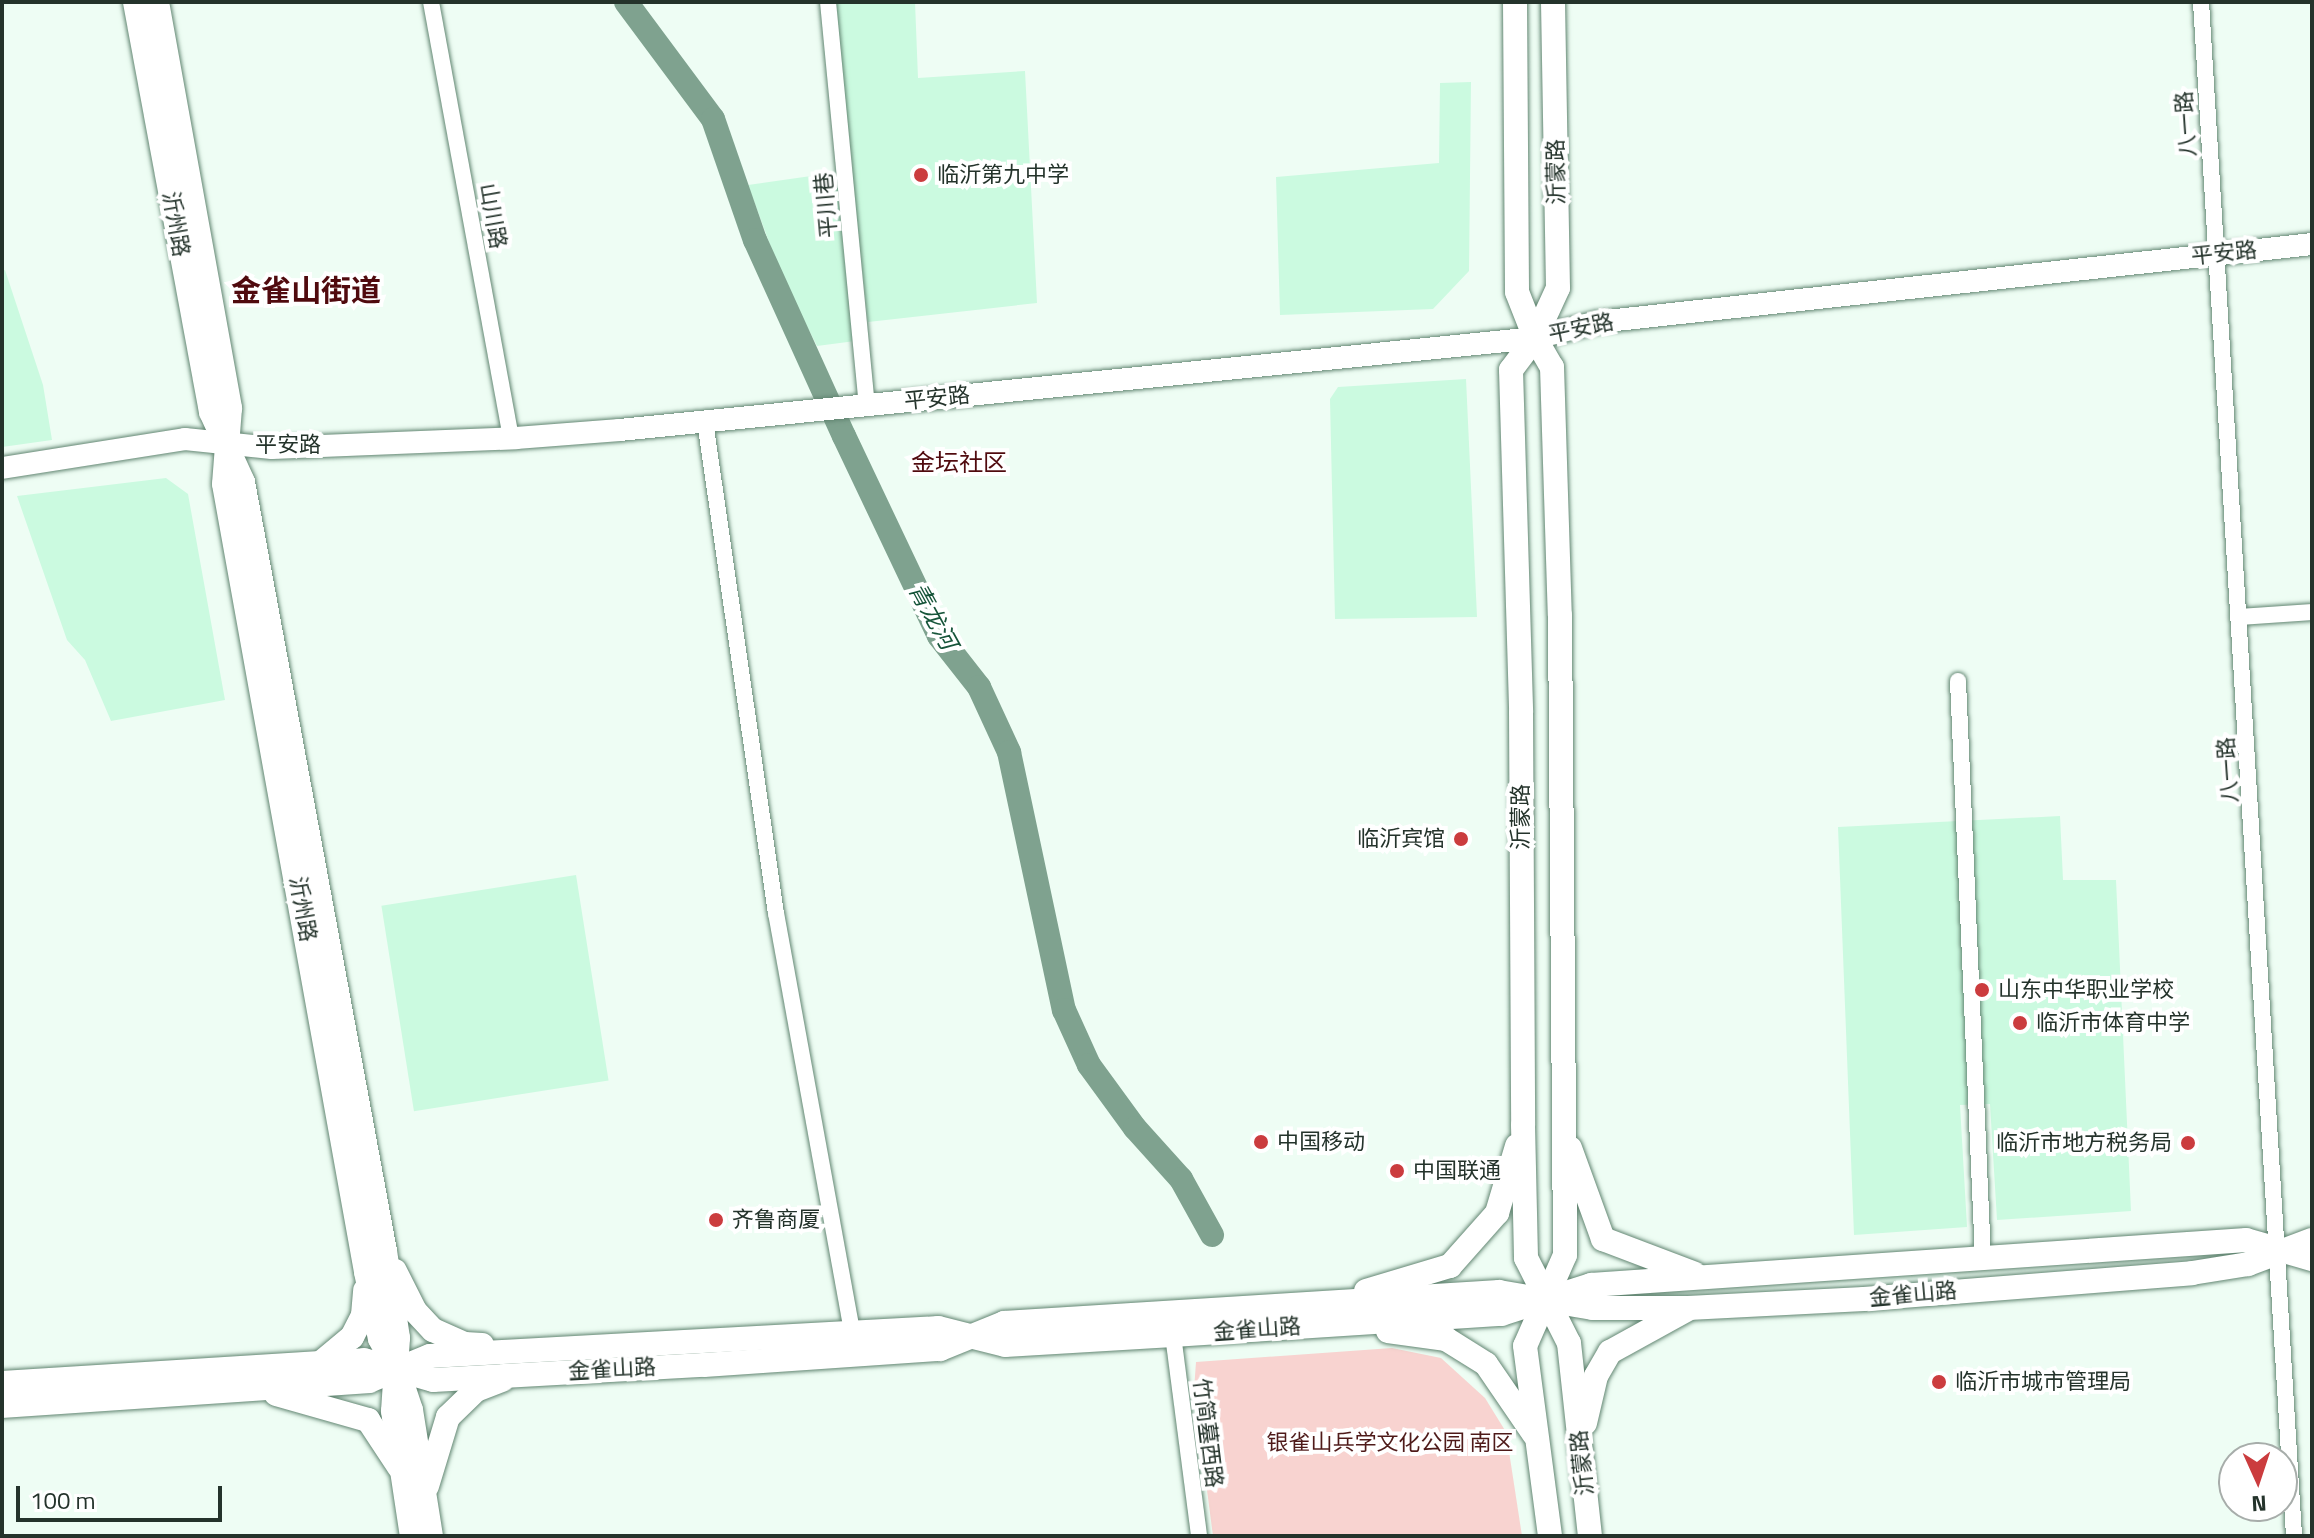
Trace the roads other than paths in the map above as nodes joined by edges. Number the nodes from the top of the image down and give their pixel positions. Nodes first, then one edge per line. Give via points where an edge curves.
1 (135, 2) edge
2 (157, 2) edge
3 (431, 2) edge
4 (828, 2) edge
5 (1515, 2) edge
6 (1553, 2) edge
7 (2201, 2) edge
8 (2312, 244) edge
9 (2216, 253) junction
10 (1535, 338) junction
11 (858, 406) junction
12 (705, 421) junction
13 (511, 438) junction
14 (226, 443) junction
15 (2, 468) edge
16 (2312, 612) edge
17 (2240, 617) junction
18 (1958, 681) dead end
19 (1523, 1125) junction
20 (1564, 1133) junction
21 (2312, 1240) edge
22 (2278, 1250) junction
23 (385, 1251) junction
24 (1983, 1258) junction
25 (2312, 1259) edge
26 (366, 1272) junction
27 (1705, 1278) junction
28 (1545, 1300) junction
29 (1688, 1308) junction
30 (1330, 1314) junction
31 (852, 1333) junction
32 (967, 1335) junction
33 (1173, 1335) junction
34 (544, 1350) junction
35 (323, 1361) junction
36 (398, 1371) junction
37 (523, 1373) junction
38 (2, 1383) edge
39 (259, 1389) junction
40 (2, 1406) edge
41 (1538, 1440) junction
42 (1580, 1445) junction
43 (402, 1471) junction
44 (425, 1492) junction
45 (412, 1536) edge
46 (431, 1536) edge
47 (1199, 1536) edge
48 (1550, 1536) edge
49 (1590, 1536) edge
50 (2294, 1536) edge

1 - 14 main road, 沂州路 via 211,412
2 - 14 main road, 沂州路 via 230,408
3 - 13 street, 山川路
4 - 11 street, 平川巷
5 - 10 main road, 沂蒙路 via 1517,292
6 - 10 main road, 沂蒙路 via 1558,288
7 - 9 street, 八一路
8 - 9 main road, 平安路
9 - 10 main road, 平安路 via 1598,322
9 - 17 street, 八一路
10 - 11 main road, 平安路
10 - 19 main road, 沂蒙路 via 1511,370 1521,712
10 - 20 main road, 沂蒙路 via 1552,367 1563,735
11 - 12 main road, 平安路
12 - 13 main road, 平安路
12 - 31 street via 776,913
13 - 14 main road, 平安路 via 272,448
14 - 15 main road, 平安路 via 185,439
14 - 23 main road, 沂州路 via 243,482
14 - 26 main road, 沂州路 via 224,484
16 - 17 street
17 - 22 street, 八一路
18 - 24 street
19 - 28 main road, 沂蒙路 via 1526,1258
19 - 30 main road via 1497,1213 1450,1266
20 - 27 main road via 1603,1239
20 - 28 main road, 沂蒙路 via 1565,1255
21 - 22 main road, 金雀山路
22 - 24 main road, 金雀山路 via 2246,1240
22 - 25 main road, 金雀山路
22 - 29 main road, 金雀山路 via 2248,1264 2192,1273
22 - 50 street, 八一路
23 - 34 main road via 415,1311 433,1330 465,1344
23 - 36 main road, 沂州路
24 - 27 main road, 金雀山路
26 - 35 main road via 363,1315 352,1337
26 - 36 main road, 沂州路 via 380,1339
27 - 28 main road, 金雀山路 via 1591,1285
28 - 29 main road, 金雀山路 via 1593,1308
28 - 30 main road, 金雀山路 via 1501,1314
28 - 41 main road, 沂蒙路 via 1525,1346
28 - 42 main road, 沂蒙路 via 1569,1343
29 - 42 main road via 1610,1352 1596,1376
30 - 32 main road, 金雀山路 via 1004,1323
30 - 33 main road, 金雀山路
30 - 41 main road via 1446,1339 1486,1364
31 - 32 main road, 金雀山路 via 938,1328
31 - 34 main road, 金雀山路
32 - 33 main road, 金雀山路 via 1005,1345
32 - 37 main road, 金雀山路 via 940,1349
33 - 47 street, 竹简墓西路
34 - 36 main road, 金雀山路 via 430,1356
35 - 36 main road, 金雀山路 via 364,1360
35 - 38 main road, 金雀山路
36 - 37 main road, 金雀山路 via 433,1380
36 - 39 main road, 金雀山路 via 369,1381
36 - 43 main road, 沂州路 via 393,1411
36 - 44 main road, 沂州路 via 411,1410
37 - 44 main road via 476,1390 448,1417
39 - 40 main road, 金雀山路
39 - 43 main road via 368,1420
41 - 48 main road, 沂蒙路
42 - 49 main road, 沂蒙路
43 - 45 main road, 沂州路
44 - 46 main road, 沂州路

